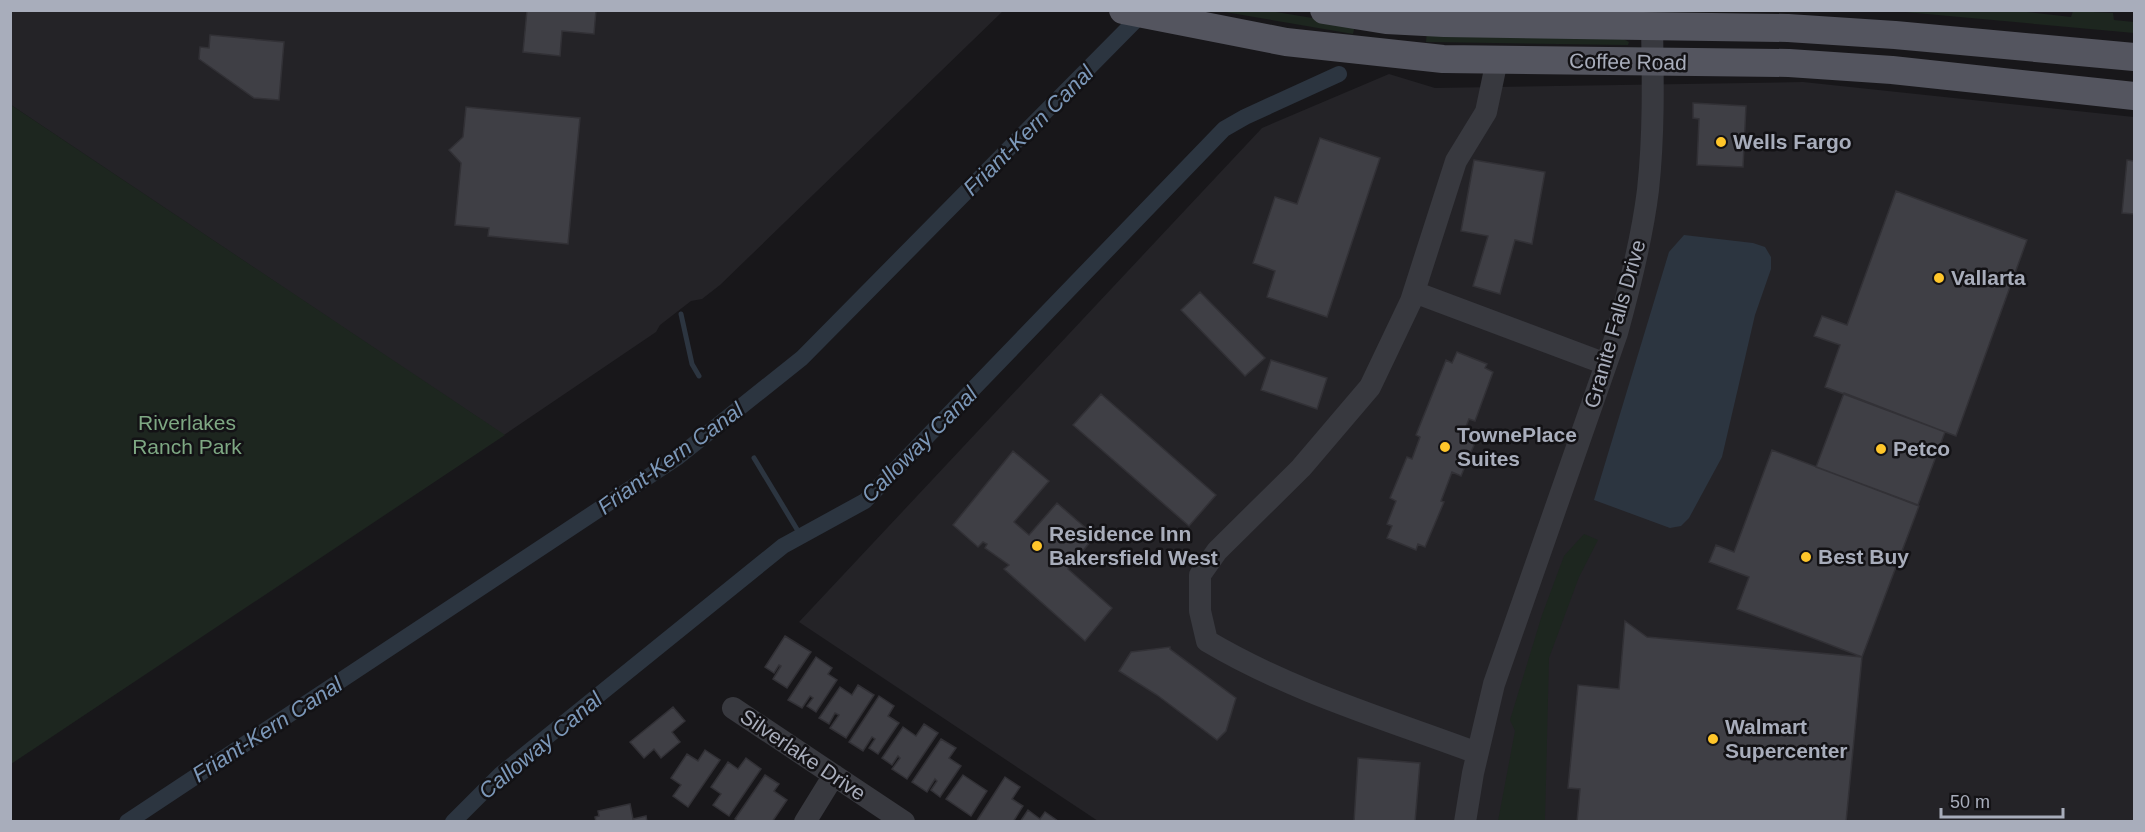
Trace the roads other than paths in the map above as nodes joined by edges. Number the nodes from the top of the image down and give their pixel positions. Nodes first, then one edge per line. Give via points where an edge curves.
1 (1123, 10) edge
2 (1324, 10) edge
3 (1652, 25) junction
4 (2134, 57) edge
5 (1497, 60) junction
6 (1653, 63) junction
7 (2134, 96) edge
8 (1414, 292) junction
9 (1606, 364) junction
10 (733, 708) dead end
11 (1477, 753) junction
12 (834, 775) junction
13 (806, 822) edge
14 (904, 822) edge
15 (1465, 822) edge

1 - 5 main road, Coffee Road via 1286,42 1443,59
2 - 3 main road, Coffee Road via 1386,20
3 - 4 main road, Coffee Road via 1895,35
3 - 6 street, Granite Falls Drive
5 - 6 main road, Coffee Road
5 - 8 street via 1486,112 1456,161
6 - 7 main road, Coffee Road via 1789,63 1881,69
6 - 9 street, Granite Falls Drive via 1652,139 1642,231 1632,281
8 - 9 street
8 - 11 street via 1370,387 1301,468 1217,551 1200,575 1200,611 1207,641 1235,658 1307,691
9 - 11 street, Granite Falls Drive via 1494,684
10 - 12 street, Silverlake Drive
11 - 15 street, Granite Falls Drive
12 - 13 street
12 - 14 street, Silverlake Drive

